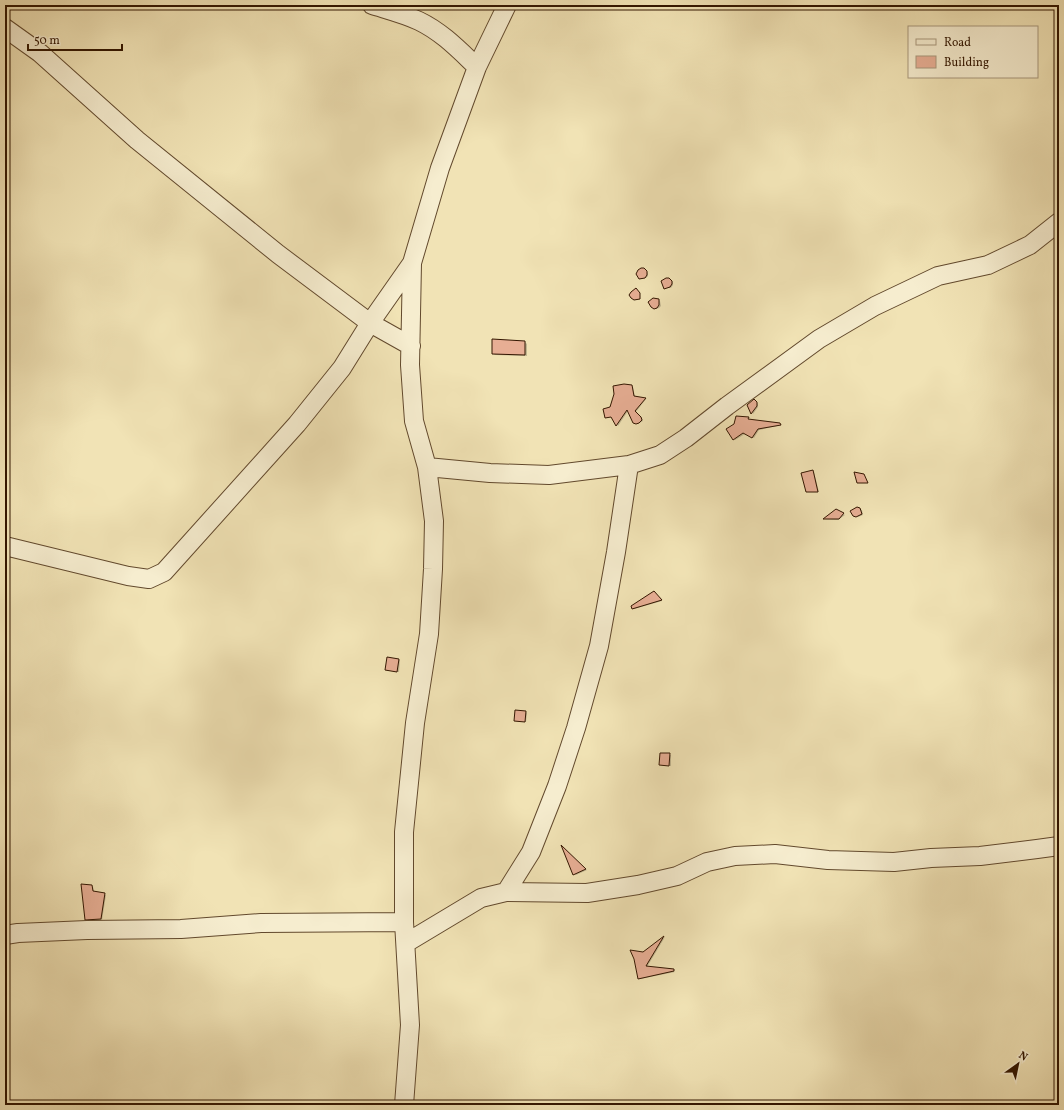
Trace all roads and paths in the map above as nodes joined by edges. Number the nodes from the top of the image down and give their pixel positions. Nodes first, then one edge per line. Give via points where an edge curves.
1 (372, 5) edge
2 (507, 5) edge
3 (5, 28) edge
4 (477, 67) junction
5 (1059, 222) edge
6 (412, 263) junction
7 (370, 323) junction
8 (410, 346) junction
9 (629, 465) junction
10 (427, 467) junction
11 (5, 546) edge
12 (1059, 846) edge
13 (506, 892) junction
14 (404, 922) junction
15 (5, 935) edge
16 (406, 943) junction
17 (404, 1105) edge

1 - 4 street via 419,21 437,31
2 - 4 street
3 - 7 street via 40,54 137,140 278,254
4 - 6 street via 440,168
5 - 9 street via 1030,244 988,265 938,276 875,306 819,339 660,455
6 - 7 street
6 - 8 street
7 - 8 street
7 - 11 street via 342,368 296,424 164,572 149,579 128,576
8 - 10 street via 414,421
9 - 10 street via 549,475
9 - 13 street via 599,646 576,728 531,852
10 - 14 street via 434,520 433,569 429,634 414,723 404,832
12 - 13 street via 987,855 894,862 828,860 775,854 735,856 707,862 677,876 638,885 587,893
13 - 16 street via 481,898
14 - 15 street via 261,923 181,930 87,930
14 - 16 street
16 - 17 street via 410,1025

